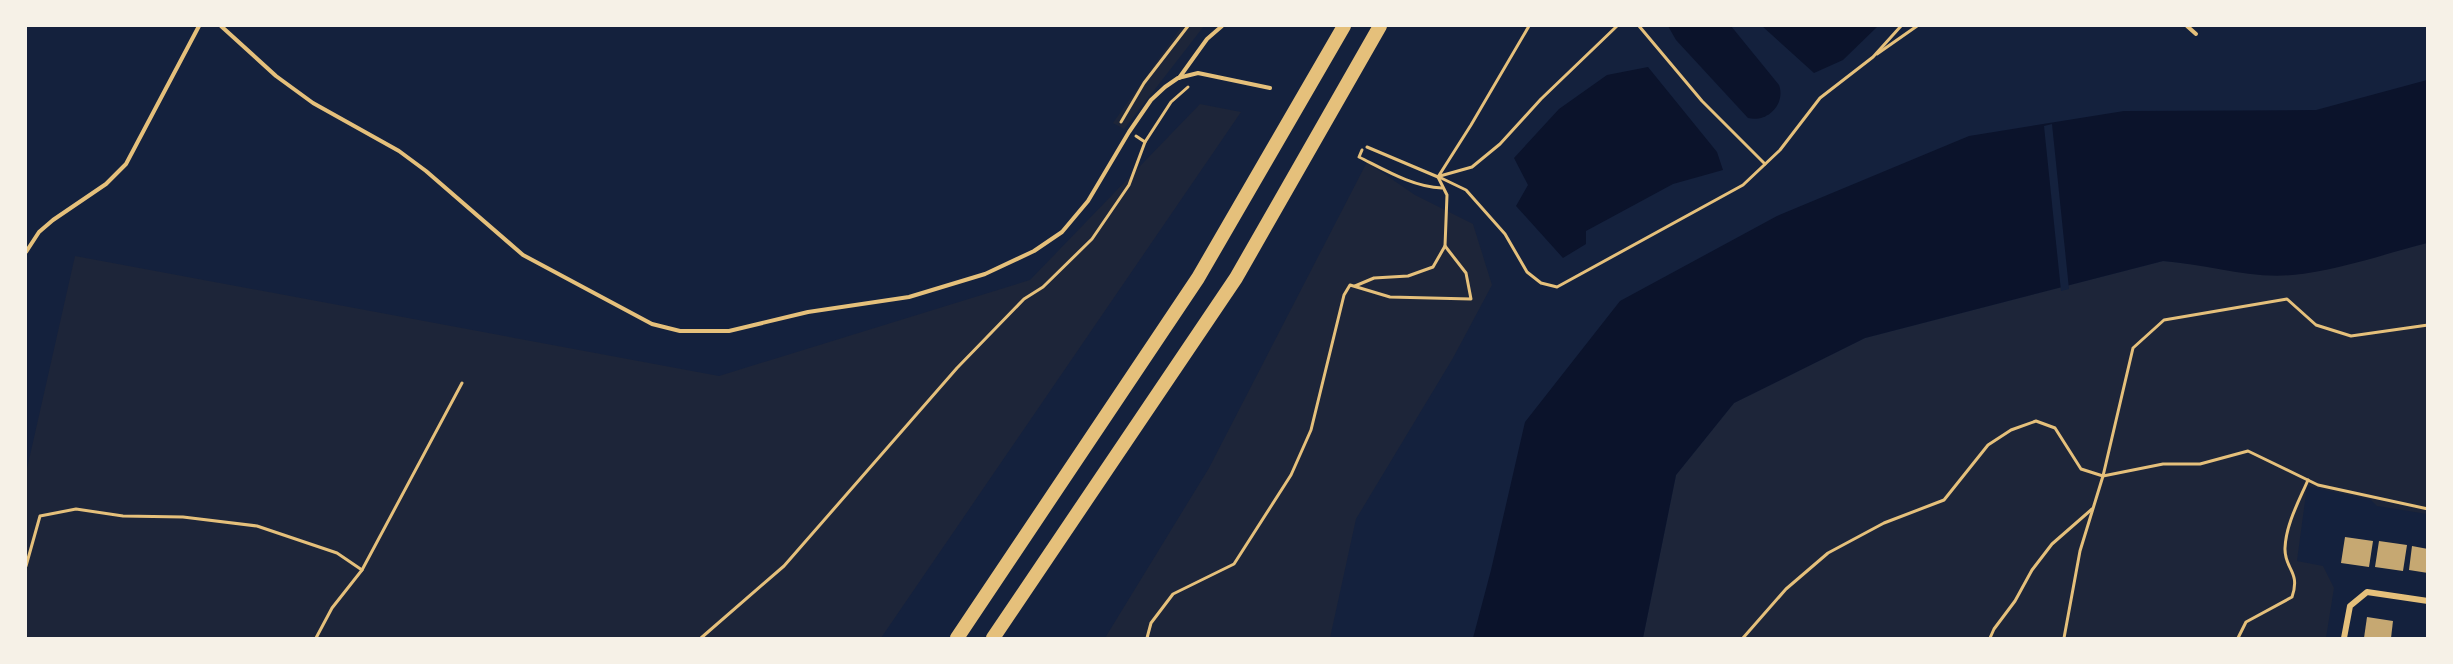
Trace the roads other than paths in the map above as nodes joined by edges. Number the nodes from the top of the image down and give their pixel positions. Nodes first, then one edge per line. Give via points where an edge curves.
1 (199, 26) edge
2 (221, 26) edge
3 (1222, 26) edge
4 (1344, 26) edge
5 (1380, 26) edge
6 (2187, 26) edge
7 (2196, 34) dead end
8 (1178, 78) junction
9 (1270, 88) dead end
10 (26, 252) edge
11 (2427, 601) edge
12 (957, 639) edge
13 (993, 639) edge
14 (2344, 639) edge

1 - 10 lane via 122,169 39,232
2 - 8 lane via 276,76 314,103 399,151 426,171 523,255 652,324 680,331 729,331 808,312 909,297 985,274 1034,251 1062,232 1088,201 1113,154 1151,100
3 - 8 lane via 1207,39
4 - 12 highway via 1198,278
5 - 13 highway via 1236,278
6 - 7 lane
8 - 9 lane via 1198,73
11 - 14 street via 2367,592 2350,606

